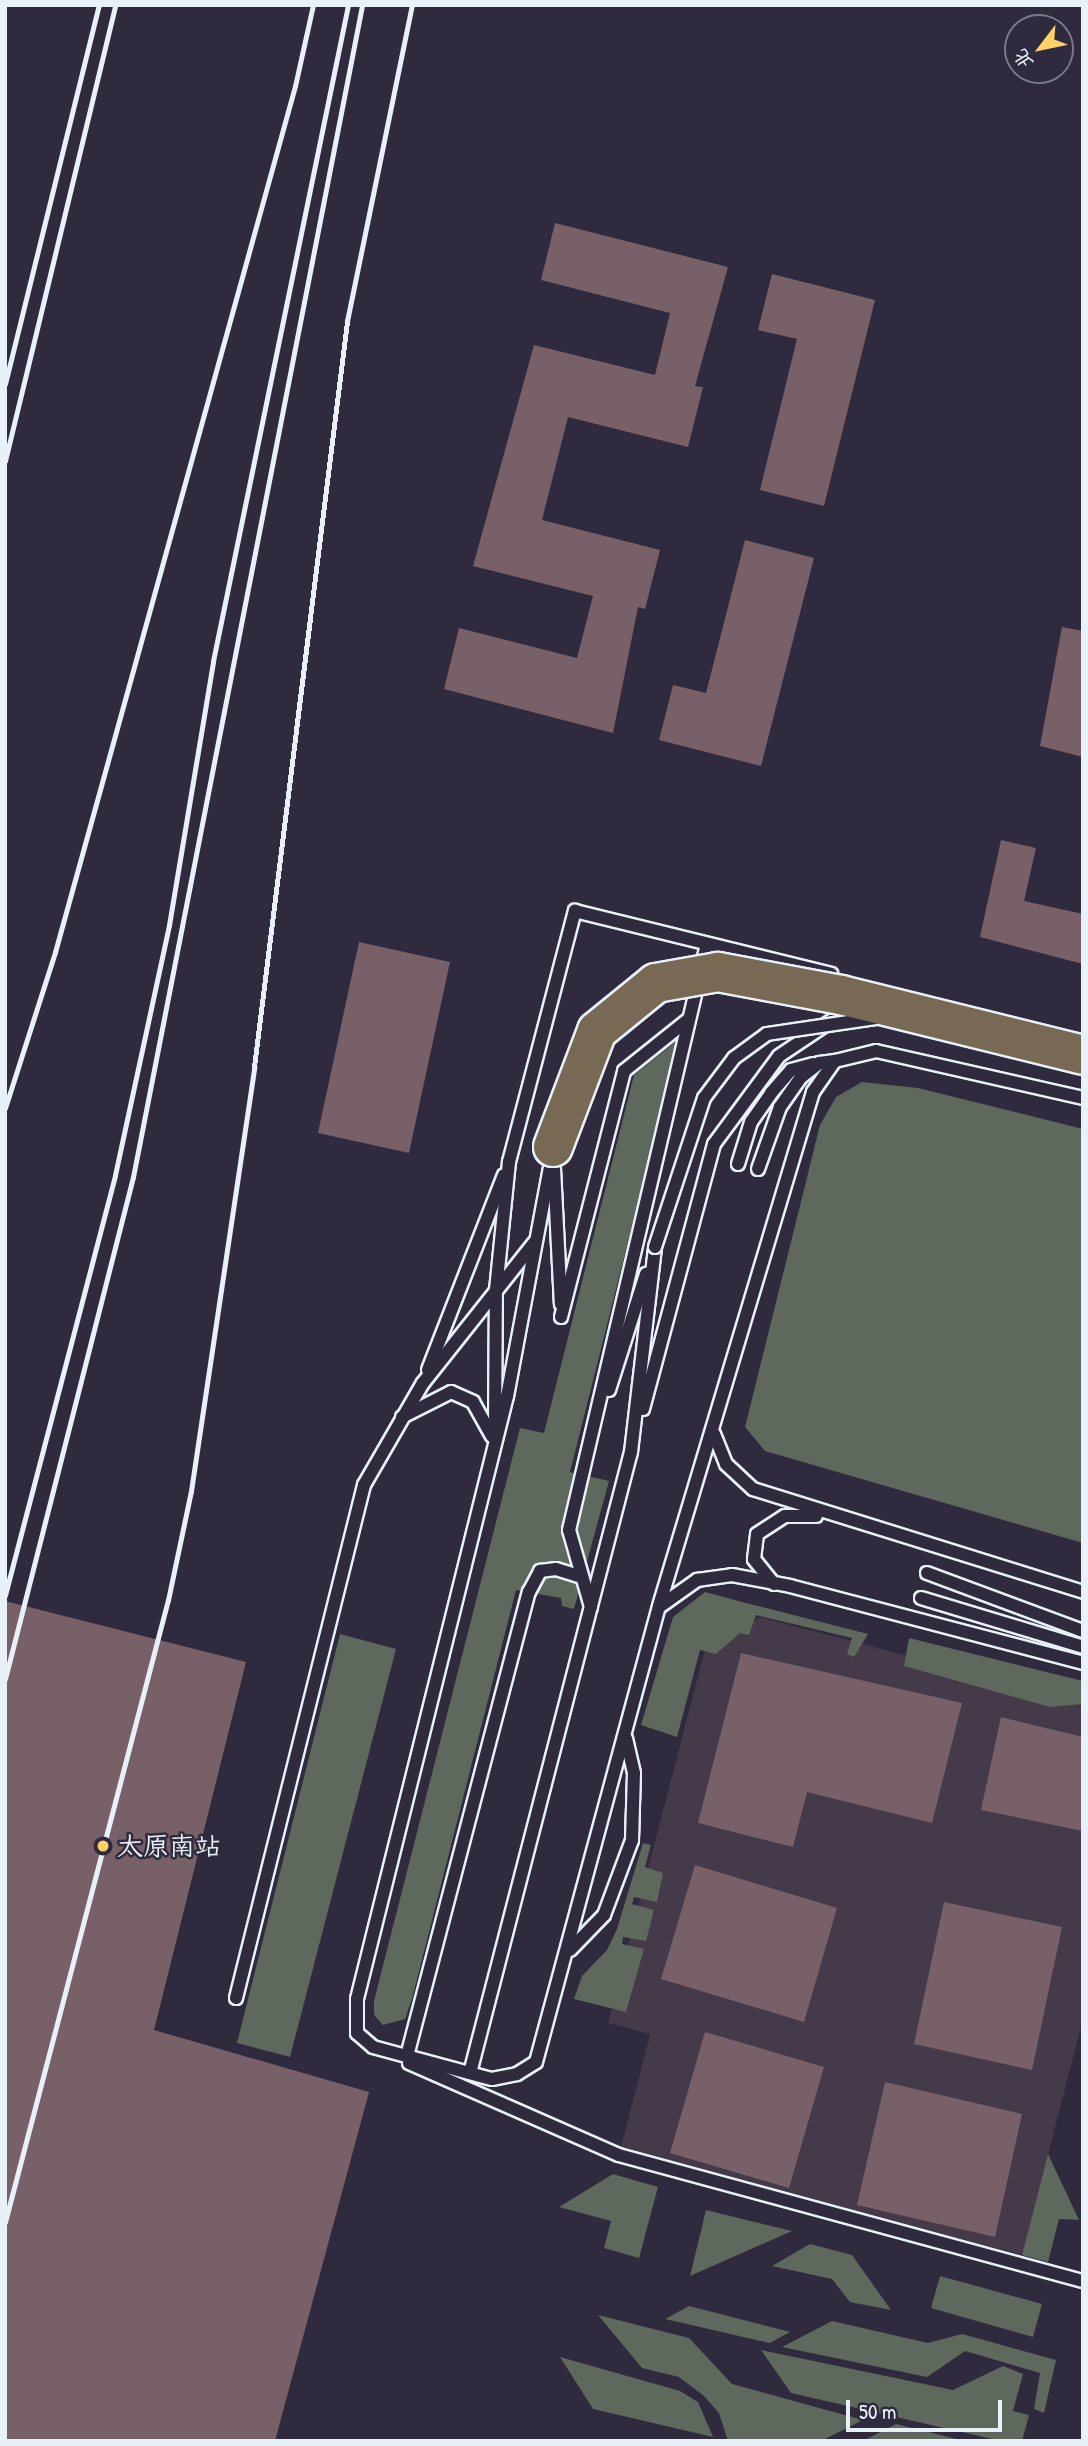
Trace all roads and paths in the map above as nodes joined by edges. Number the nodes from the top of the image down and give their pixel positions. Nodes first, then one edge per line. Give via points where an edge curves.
1 (706, 944) junction
2 (841, 977) dead end
3 (881, 987) dead end
4 (921, 1015) junction
5 (689, 1019) junction
6 (1083, 1055) edge
7 (835, 1061) junction
8 (819, 1063) junction
9 (1083, 1098) edge
10 (553, 1147) junction
11 (509, 1162) junction
12 (738, 1164) dead end
13 (758, 1169) dead end
14 (536, 1240) junction
15 (655, 1247) junction
16 (496, 1290) junction
17 (423, 1383) junction
18 (398, 1419) junction
19 (714, 1434) junction
20 (495, 1446) junction
21 (631, 1452) junction
22 (580, 1481) junction
23 (823, 1516) junction
24 (927, 1573) dead end
25 (582, 1577) junction
26 (774, 1584) junction
27 (1083, 1592) edge
28 (921, 1598) dead end
29 (659, 1607) junction
30 (591, 1608) junction
31 (1083, 1631) edge
32 (1083, 1647) edge
33 (1083, 1663) edge
34 (625, 1736) junction
35 (567, 1953) junction
36 (236, 1998) dead end
37 (373, 2047) junction
38 (407, 2056) junction
39 (470, 2073) junction
40 (1083, 2281) edge

1 - 2 lane
1 - 5 lane
1 - 11 lane via 575,911
3 - 21 lane via 779,1056 714,1144
4 - 6 highway, bridge
4 - 10 highway, bridge via 718,972 656,983 597,1031 566,1101
4 - 15 lane, bridge via 831,1022 767,1034 734,1058 704,1098
5 - 10 lane via 624,1071 561,1317
5 - 22 lane
7 - 8 lane
7 - 9 lane via 876,1051
7 - 19 lane via 813,1092
8 - 12 lane via 791,1070 771,1093 751,1122
8 - 13 lane via 780,1107
10 - 14 lane
11 - 16 lane
11 - 17 lane
14 - 16 lane
14 - 20 lane
15 - 21 lane
15 - 22 lane
16 - 17 lane
16 - 20 lane
17 - 18 lane
18 - 20 lane via 451,1392 473,1402 489,1425
18 - 36 lane via 364,1485
19 - 23 lane via 726,1464 753,1489
19 - 29 lane
20 - 37 lane via 357,1999 357,2033
21 - 30 lane
22 - 25 lane via 569,1530
23 - 26 lane via 785,1516 757,1534 754,1559
23 - 27 lane
24 - 31 lane
25 - 30 lane
25 - 38 lane via 556,1569 540,1571 529,1592
26 - 29 lane via 732,1575 697,1580
26 - 33 lane
28 - 32 lane
29 - 34 lane
30 - 39 lane
34 - 35 lane
34 - 35 lane via 634,1773 632,1840 604,1915
35 - 39 lane via 536,2062 517,2074 492,2079
37 - 38 lane
37 - 40 lane via 619,2155
38 - 39 lane

